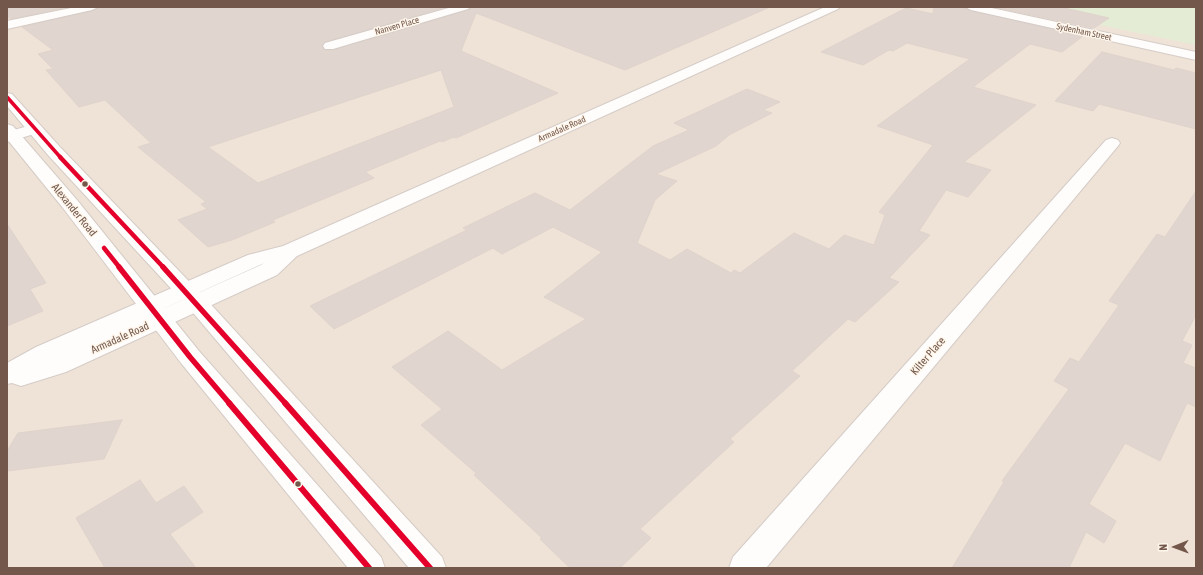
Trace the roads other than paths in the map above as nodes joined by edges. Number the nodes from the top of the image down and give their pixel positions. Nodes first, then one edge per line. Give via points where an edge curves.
1 (92, 7) edge
2 (464, 7) edge
3 (834, 7) edge
4 (971, 7) edge
5 (7, 25) edge
6 (330, 46) dead end
7 (1196, 56) edge
8 (7, 96) edge
9 (35, 129) junction
10 (9, 134) edge
11 (1112, 143) dead end
12 (191, 297) junction
13 (156, 313) junction
14 (7, 375) edge
15 (7, 381) edge
16 (370, 568) edge
17 (430, 568) edge
18 (745, 568) edge

1 - 5 street
2 - 6 street, Nanven Place
3 - 12 street, Armadale Road via 290,251 269,270
4 - 7 street, Sydenham Street
8 - 9 street
9 - 10 street
9 - 12 street
10 - 13 street, Alexander Road via 70,204
11 - 18 street, Kilter Place
12 - 13 street, Armadale Road
12 - 17 street
13 - 14 street, Armadale Road via 45,353
13 - 15 street, Armadale Road via 56,366
13 - 16 street, Alexander Road via 190,357

